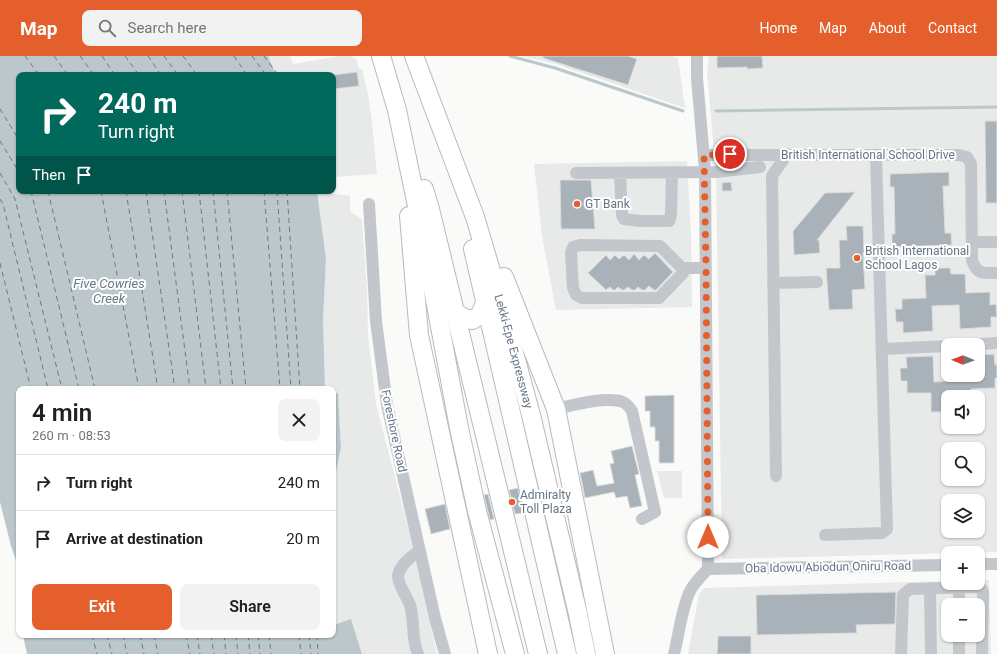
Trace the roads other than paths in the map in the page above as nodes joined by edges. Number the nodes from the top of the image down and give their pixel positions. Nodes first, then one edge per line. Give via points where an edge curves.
1 (381, 56) edge
2 (414, 56) edge
3 (697, 56) edge
4 (397, 110) junction
5 (449, 147) junction
6 (787, 154) junction
7 (704, 155) junction
8 (760, 155) junction
9 (876, 155) junction
10 (760, 167) junction
11 (705, 171) junction
12 (672, 172) junction
13 (576, 173) dead end
14 (620, 174) junction
15 (772, 176) junction
16 (369, 204) dead end
17 (972, 242) junction
18 (997, 242) edge
19 (682, 268) junction
20 (706, 268) junction
21 (997, 273) edge
22 (817, 282) dead end
23 (773, 283) junction
24 (485, 303) junction
25 (456, 313) junction
26 (997, 343) edge
27 (985, 344) edge
28 (941, 346) edge
29 (883, 349) junction
30 (556, 409) junction
31 (776, 476) dead end
32 (642, 519) dead end
33 (825, 535) dead end
34 (420, 551) junction
35 (985, 564) edge
36 (997, 564) edge
37 (941, 565) edge
38 (708, 569) junction
39 (930, 589) junction
40 (941, 589) edge
41 (982, 590) edge
42 (959, 642) edge
43 (418, 654) edge
44 (446, 654) edge
45 (488, 654) edge
46 (515, 654) edge
47 (538, 654) edge
48 (567, 654) edge
49 (586, 654) edge
50 (605, 654) edge
51 (674, 654) edge
52 (901, 654) edge
53 (931, 654) edge
54 (959, 654) edge
55 (982, 654) edge

1 - 4 highway
2 - 5 highway, Lekki-Epe Expressway
3 - 7 street
4 - 25 highway via 430,209
4 - 45 highway via 419,335
4 - 46 highway via 477,511
5 - 24 highway
5 - 30 highway via 460,168
5 - 49 highway, Lekki-Epe Expressway via 475,217 529,407
6 - 8 street, British International School Drive
6 - 9 street, British International School Drive
6 - 15 street
7 - 8 street, British International School Drive
7 - 11 street
8 - 10 street
9 - 17 street, British International School Drive via 967,157 971,164
9 - 29 street
10 - 11 street
10 - 15 street
11 - 12 street
11 - 20 street
12 - 14 street
12 - 14 street via 671,215 669,221 665,222 624,219
13 - 14 street
15 - 23 street
16 - 34 street, Foreshore Road via 382,376
17 - 18 street
17 - 21 street, British International School Drive via 975,269 982,274
19 - 19 street via 660,246 580,245 573,247 571,253 573,288 576,295 582,298 659,298 682,272
19 - 20 street
20 - 38 street
22 - 23 street
23 - 31 street
24 - 25 highway via 480,315 472,320
24 - 48 highway
25 - 47 highway
26 - 27 street
28 - 29 street
29 - 33 street via 887,529 882,533
30 - 32 street via 602,401 623,402 632,411 655,512
30 - 50 highway
34 - 43 street via 406,563 398,575 411,609
34 - 44 street, Foreshore Road
35 - 36 street
37 - 38 street, Oba Idowu Abiodun Oniru Road
38 - 51 street via 689,593
39 - 40 street
39 - 52 street via 910,589 903,595
39 - 53 street
41 - 55 street
42 - 54 street

